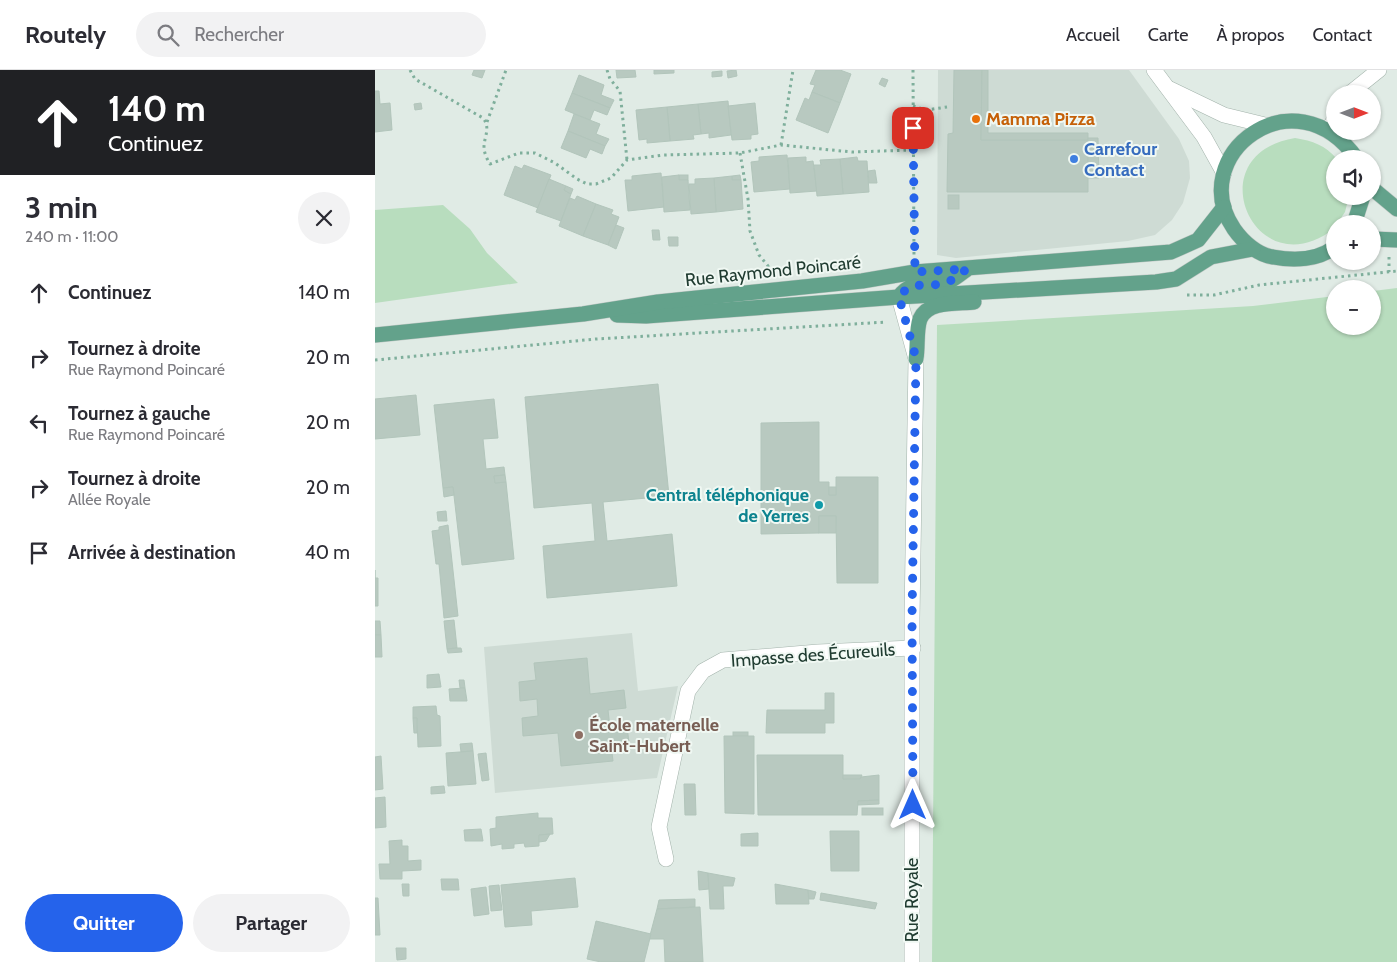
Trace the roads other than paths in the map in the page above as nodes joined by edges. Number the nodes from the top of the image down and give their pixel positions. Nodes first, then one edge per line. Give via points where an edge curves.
1 (1154, 70) edge
2 (1379, 70) edge
3 (1360, 85) edge
4 (1167, 88) junction
5 (1326, 123) edge
6 (1265, 125) junction
7 (1224, 173) junction
8 (1381, 196) edge
9 (1224, 207) junction
10 (1397, 209) edge
11 (1381, 239) edge
12 (1397, 240) edge
13 (1253, 248) junction
14 (1326, 251) edge
15 (967, 269) junction
16 (1041, 288) junction
17 (899, 297) junction
18 (583, 314) junction
19 (375, 335) edge
20 (916, 358) junction
21 (913, 648) junction
22 (666, 859) dead end
23 (912, 962) edge

1 - 4 street
2 - 3 street
4 - 6 street via 1224,115
4 - 7 street via 1204,137
5 - 6 main road via 1285,119
6 - 7 main road via 1247,135 1234,151
7 - 9 main road
8 - 10 main road
9 - 13 main road via 1230,224
9 - 15 main road, Rue Raymond Poincaré via 1198,240 1171,252
11 - 12 main road
13 - 14 main road via 1270,257 1292,260
13 - 16 main road, Rue Raymond Poincaré via 1211,257 1169,280
15 - 17 main road, Rue Raymond Poincaré via 947,282 914,285
15 - 18 main road, Rue Raymond Poincaré via 915,272 862,281 658,302
16 - 17 main road, Rue Raymond Poincaré
16 - 20 main road, Rue Raymond Poincaré via 1018,298 934,306 926,310 920,320
17 - 18 main road, Rue Raymond Poincaré via 645,316
17 - 20 street, Rue Royale
18 - 19 main road, Rue Raymond Poincaré
20 - 21 street, Rue Royale
21 - 22 street, Impasse des Écureuils via 723,660 703,671 688,691 659,827
21 - 23 street, Rue Royale

